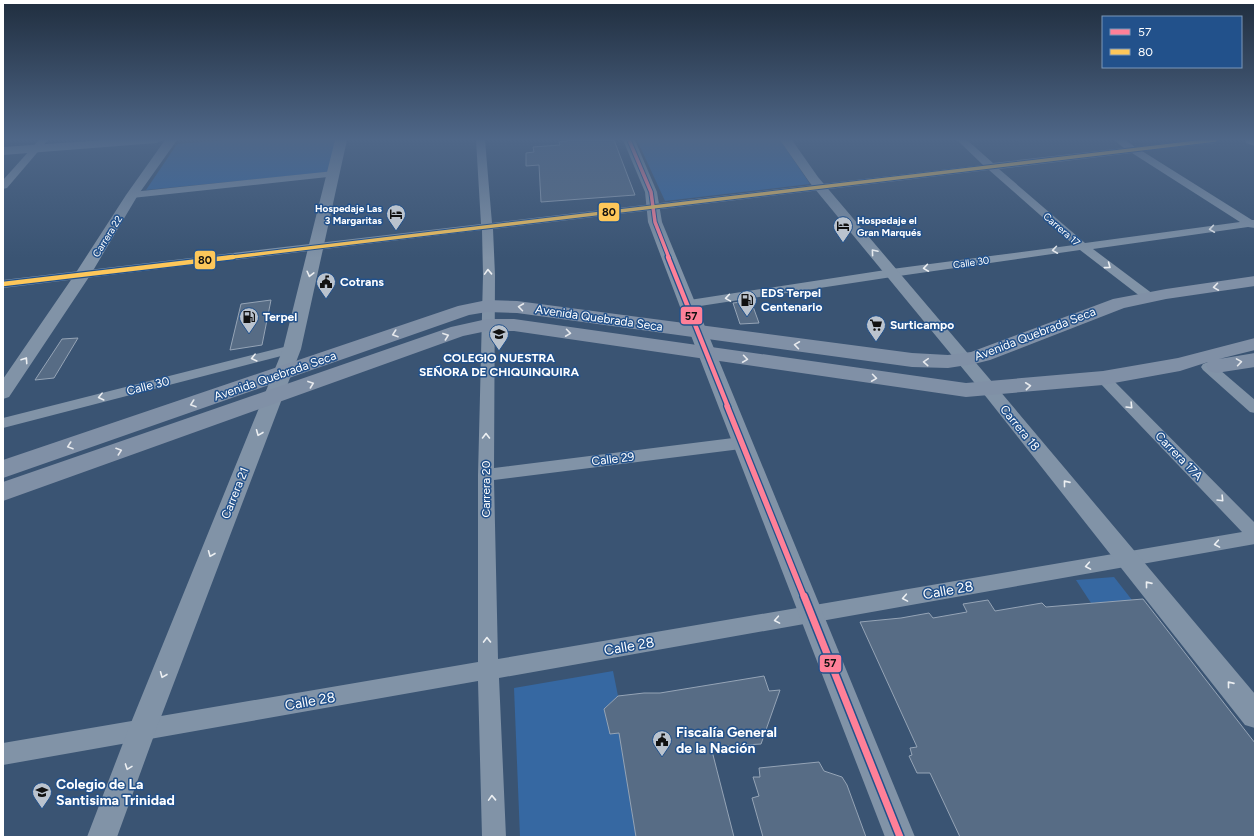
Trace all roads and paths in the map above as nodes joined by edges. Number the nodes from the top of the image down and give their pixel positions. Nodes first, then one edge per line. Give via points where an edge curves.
1 (144, 179) edge
2 (286, 179) edge
3 (333, 179) edge
4 (483, 179) edge
5 (645, 179) edge
6 (814, 179) edge
7 (887, 179) edge
8 (1005, 179) edge
9 (1180, 179) edge
10 (820, 187) junction
11 (132, 196) junction
12 (653, 206) junction
13 (1253, 224) edge
14 (487, 226) junction
15 (317, 247) junction
16 (1083, 247) junction
17 (1255, 269) edge
18 (892, 273) junction
19 (83, 274) junction
20 (1255, 281) edge
21 (3, 284) edge
22 (1151, 293) junction
23 (687, 304) junction
24 (487, 315) junction
25 (698, 332) junction
26 (1255, 344) edge
27 (292, 348) junction
28 (706, 353) junction
29 (965, 360) junction
30 (1255, 360) edge
31 (1208, 367) junction
32 (283, 373) junction
33 (1103, 378) junction
34 (989, 390) junction
35 (3, 393) edge
36 (274, 397) junction
37 (1255, 408) edge
38 (3, 422) edge
39 (741, 443) junction
40 (3, 469) edge
41 (486, 476) junction
42 (3, 492) edge
43 (1255, 534) edge
44 (1255, 537) edge
45 (1128, 559) junction
46 (810, 614) junction
47 (488, 670) junction
48 (1255, 715) edge
49 (142, 730) junction
50 (3, 754) edge
51 (102, 837) edge
52 (494, 837) edge
53 (900, 837) edge

1 - 11 street, Carrera 22
2 - 11 street
3 - 15 street, Carrera 21
4 - 14 street, Carrera 20
5 - 12 street
6 - 10 street, Carrera 18
7 - 10 street
8 - 16 street, Carrera 17
9 - 13 street
10 - 12 street
18 -> 10 street, Carrera 18
11 - 19 street, Carrera 22
12 - 14 street
12 - 23 street via 656,222
13 -> 16 street, Calle 30
14 - 15 street
24 -> 14 street, Carrera 20
15 - 19 street
15 -> 27 street, Carrera 21
16 -> 18 street, Calle 30
16 -> 22 street, Carrera 17
17 - 22 main road via 1154,284
18 -> 23 street, Calle 30
18 - 29 street, Carrera 18
19 - 21 street
35 -> 19 street, Carrera 22
20 -> 22 main road, Avenida Quebrada Seca
22 - 29 main road, Avenida Quebrada Seca
23 - 25 street
25 -> 24 main road, Avenida Quebrada Seca via 517,307
24 -> 28 main road, Avenida Quebrada Seca via 514,325
24 -> 32 main road, Avenida Quebrada Seca via 465,310
36 -> 24 main road, Avenida Quebrada Seca via 458,332
41 -> 24 street, Carrera 20
25 - 28 street
29 -> 25 main road, Avenida Quebrada Seca via 912,360
26 - 33 main road, Avenida Quebrada Seca via 1180,364
27 - 32 street, Carrera 21
27 -> 38 street, Calle 30
28 -> 34 main road, Avenida Quebrada Seca via 925,385
28 - 39 street
29 - 34 street, Carrera 18
31 -> 30 main road
31 - 33 main road
31 - 37 street
32 - 36 street, Carrera 21
32 -> 40 main road, Avenida Quebrada Seca
34 -> 33 main road, Avenida Quebrada Seca
33 -> 43 street, Carrera 17A
45 -> 34 street, Carrera 18
42 -> 36 main road, Avenida Quebrada Seca
36 -> 49 street, Carrera 21
39 - 41 street, Calle 29
39 - 46 street
47 -> 41 street, Carrera 20
44 -> 45 street, Calle 28
45 -> 46 street, Calle 28
48 -> 45 street, Carrera 18
46 -> 47 street, Calle 28
46 - 53 street
47 - 49 street, Calle 28
52 -> 47 street, Carrera 20
49 - 50 street, Calle 28
49 -> 51 street, Carrera 21

